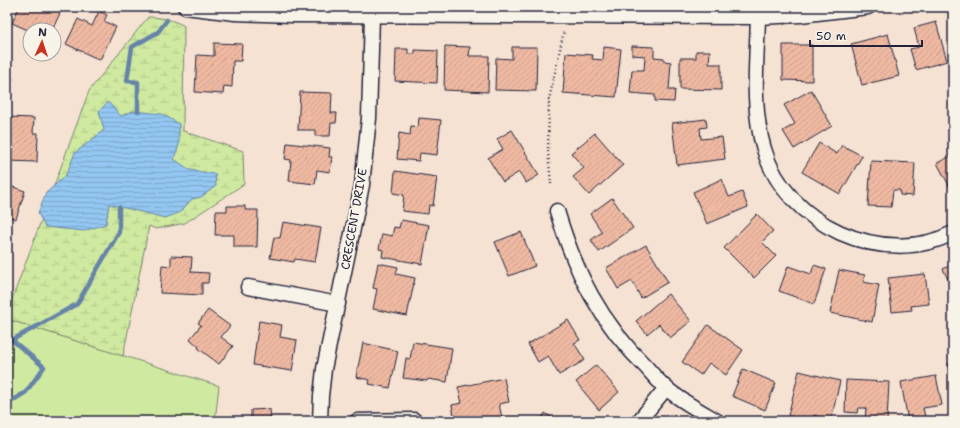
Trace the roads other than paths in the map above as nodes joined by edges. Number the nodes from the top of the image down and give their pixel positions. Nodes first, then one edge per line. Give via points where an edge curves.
1 (185, 7) edge
2 (868, 7) edge
3 (577, 11) edge
4 (372, 16) junction
5 (758, 17) junction
6 (557, 212) dead end
7 (953, 233) edge
8 (248, 287) dead end
9 (338, 304) junction
10 (666, 388) junction
11 (414, 420) dead end
12 (320, 421) edge
13 (357, 421) edge
14 (639, 421) edge
15 (717, 421) edge

1 - 4 street via 235,14
2 - 5 street
3 - 4 street
3 - 5 street
4 - 9 street, CRESCENT DRIVE via 369,118 363,178
5 - 7 street via 756,110 759,131 773,171 798,204 816,220 835,231 855,240 876,244 915,244
6 - 10 street via 566,241 591,297 631,353
8 - 9 street
9 - 12 street, CRESCENT DRIVE via 324,369
10 - 14 street
10 - 15 street
11 - 13 street

